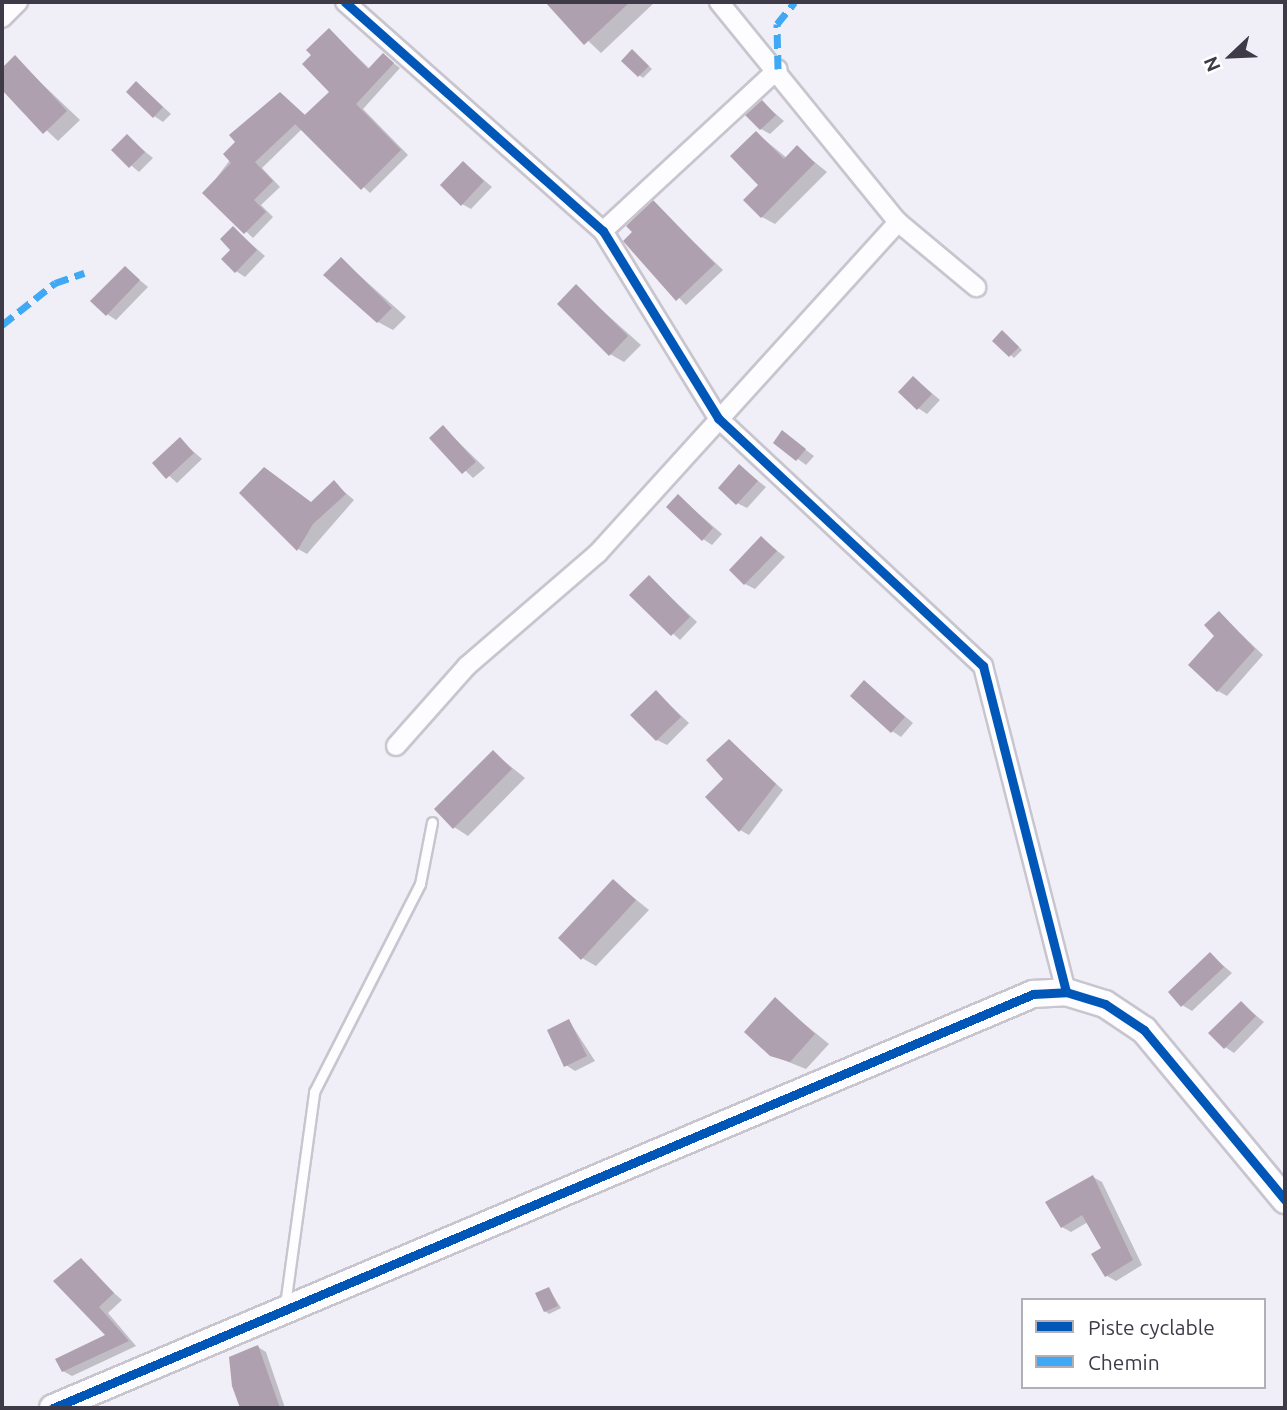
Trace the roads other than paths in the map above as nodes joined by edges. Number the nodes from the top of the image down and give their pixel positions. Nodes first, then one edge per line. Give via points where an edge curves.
1 (18, 2) edge
2 (345, 2) edge
3 (719, 2) edge
4 (2, 18) edge
5 (778, 69) junction
6 (898, 222) junction
7 (603, 231) junction
8 (976, 286) dead end
9 (718, 418) junction
10 (396, 746) dead end
11 (432, 822) dead end
12 (1066, 992) junction
13 (1285, 1200) edge
14 (285, 1306) junction
15 (53, 1408) edge

1 - 4 street
2 - 7 street
3 - 5 street
5 - 6 street
5 - 7 street
6 - 8 street
6 - 9 street
7 - 9 street
9 - 10 street via 598,553 467,666
9 - 12 street via 984,666
11 - 14 lane via 420,884 314,1092
12 - 13 street via 1105,1004 1144,1030
12 - 14 street via 1033,994
14 - 15 street

